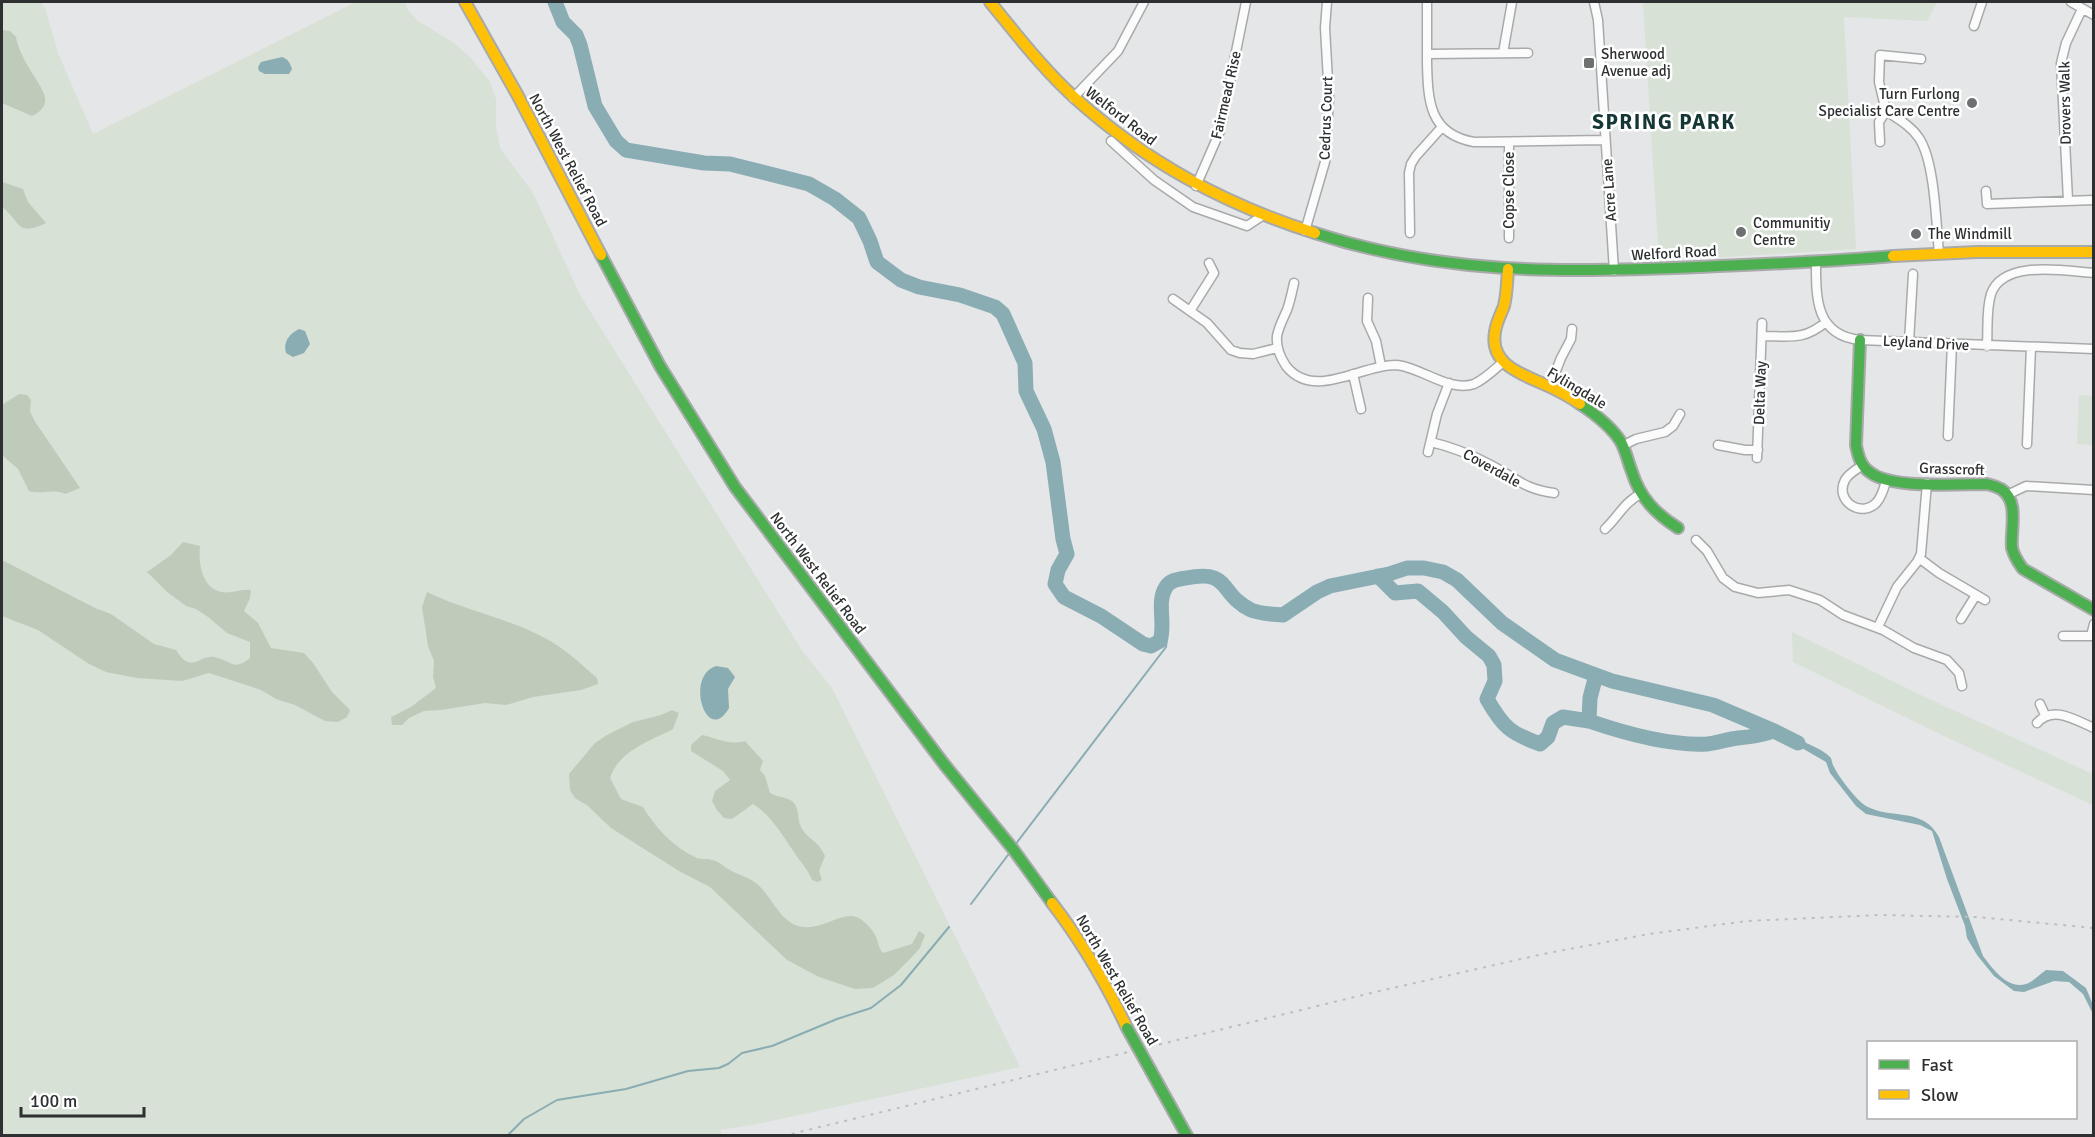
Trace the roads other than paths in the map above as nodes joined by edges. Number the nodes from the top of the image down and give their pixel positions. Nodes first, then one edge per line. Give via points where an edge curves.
1 (465, 2) edge
2 (990, 2) edge
3 (1144, 2) edge
4 (1246, 2) edge
5 (1327, 2) edge
6 (1427, 2) edge
7 (1512, 2) edge
8 (1594, 2) edge
9 (1982, 2) edge
10 (2072, 2) edge
11 (2082, 9) junction
12 (2094, 15) edge
13 (1974, 26) dead end
14 (1503, 53) junction
15 (1528, 53) dead end
16 (1427, 54) junction
17 (1921, 59) dead end
18 (1073, 98) junction
19 (1886, 111) junction
20 (1442, 127) junction
21 (1605, 140) junction
22 (1111, 141) dead end
23 (1509, 142) junction
24 (1880, 142) dead end
25 (1161, 165) junction
26 (1154, 180) junction
27 (1196, 186) junction
28 (1986, 191) dead end
29 (2068, 200) junction
30 (2094, 200) edge
31 (1262, 216) junction
32 (1305, 231) junction
33 (1410, 232) dead end
34 (1509, 238) dead end
35 (2094, 252) edge
36 (1939, 253) junction
37 (1816, 261) junction
38 (1209, 263) dead end
39 (1508, 269) junction
40 (1614, 271) junction
41 (2094, 273) edge
42 (1912, 274) dead end
43 (1294, 283) dead end
44 (1368, 298) dead end
45 (1173, 299) dead end
46 (1190, 311) junction
47 (1826, 322) junction
48 (1762, 323) dead end
49 (1572, 329) dead end
50 (1762, 336) junction
51 (1860, 340) junction
52 (1909, 342) junction
53 (1952, 344) junction
54 (1987, 346) junction
55 (2031, 347) junction
56 (1277, 348) junction
57 (2094, 349) edge
58 (1503, 362) junction
59 (1381, 366) junction
60 (1353, 374) junction
61 (1449, 383) junction
62 (1550, 387) junction
63 (1361, 409) dead end
64 (1680, 414) dead end
65 (1948, 436) dead end
66 (1431, 442) junction
67 (2027, 444) dead end
68 (1624, 445) junction
69 (1718, 445) dead end
70 (1428, 452) dead end
71 (1863, 465) junction
72 (1887, 481) junction
73 (1927, 483) junction
74 (2094, 490) edge
75 (1554, 493) dead end
76 (1641, 494) junction
77 (2007, 495) junction
78 (1678, 528) dead end
79 (1605, 529) dead end
80 (1696, 540) dead end
81 (1919, 558) junction
82 (1976, 595) junction
83 (1986, 600) dead end
84 (2094, 610) edge
85 (1961, 619) dead end
86 (2094, 624) edge
87 (1878, 627) junction
88 (2064, 636) dead end
89 (2092, 636) edge
90 (1962, 686) dead end
91 (2040, 704) dead end
92 (2045, 716) junction
93 (2037, 723) dead end
94 (2094, 728) edge
95 (1187, 1136) edge

1 - 95 street, North West Relief Road, bridge via 660,366 735,488 1079,939
2 - 18 street, Welford Road
3 - 18 street via 1118,51
4 - 27 street, Fairmead Rise via 1220,131
5 - 32 street, Cedrus Court via 1329,98 1325,162
6 - 16 street
7 - 14 street
8 - 21 street, Acre Lane
9 - 13 street
10 - 11 street
11 - 12 street
11 - 29 street, Drovers Walk via 2061,63
14 - 15 street
14 - 16 street
16 - 20 street via 1427,92
17 - 19 street via 1880,55 1879,82
18 - 25 street, Welford Road
19 - 24 street via 1879,122
19 - 36 street via 1909,127 1925,148
20 - 23 street via 1467,141
20 - 33 street via 1411,164
21 - 23 street
21 - 40 street, Acre Lane
22 - 26 street, Welford Road
23 - 34 street, Copse Close
25 - 26 street
25 - 27 street, Welford Road
26 - 31 street, Welford Road via 1193,207 1247,226
27 - 31 street, Welford Road
28 - 29 street via 1986,204
29 - 30 street
31 - 32 street, Welford Road
32 - 39 street, Welford Road via 1412,257
35 - 36 street, Welford Road
36 - 37 street, Welford Road
37 - 40 street, Welford Road
37 - 47 street via 1817,302
38 - 46 street via 1214,273
39 - 40 street, Welford Road
39 - 58 street via 1505,301 1494,332
41 - 54 street via 2025,270 2004,277 1990,296
42 - 52 street
43 - 56 street via 1279,327
44 - 59 street via 1367,321
45 - 46 street
46 - 56 street via 1231,350 1253,354
47 - 50 street via 1812,333 1800,336
47 - 51 street, Leyland Drive via 1843,335
48 - 50 street, Delta Way
49 - 62 street
50 - 69 street, Delta Way via 1758,454
51 - 52 street, Leyland Drive
51 - 71 street via 1856,445
52 - 53 street, Leyland Drive
53 - 54 street, Leyland Drive
53 - 65 street
54 - 55 street, Leyland Drive
55 - 57 street, Leyland Drive
55 - 67 street
56 - 60 street via 1288,368 1308,380
58 - 61 street via 1476,383
58 - 62 street, Fylingdale via 1516,373
59 - 60 street
59 - 61 street via 1409,367
60 - 63 street
61 - 66 street
62 - 68 street, Fylingdale via 1600,419
64 - 68 street via 1665,432
66 - 70 street
66 - 75 street, Coverdale via 1458,449 1531,489
68 - 76 street, Fylingdale
71 - 72 street via 1874,476
71 - 72 street via 1843,484 1844,498 1850,505 1864,509 1874,505
72 - 73 street, Grasscroft
73 - 77 street, Grasscroft via 1988,484
73 - 81 street
74 - 77 street via 2026,486
76 - 78 street, Fylingdale via 1657,514
76 - 79 street via 1627,502
77 - 84 street via 2012,506 2012,549 2016,562
80 - 87 street via 1723,578 1735,587 1758,593 1783,590 1800,594
81 - 82 street
81 - 87 street via 1897,587
82 - 83 street
82 - 85 street
86 - 89 street
87 - 90 street via 1914,648 1947,660 1959,673
88 - 89 street
91 - 92 street
92 - 93 street
92 - 94 street via 2058,714

